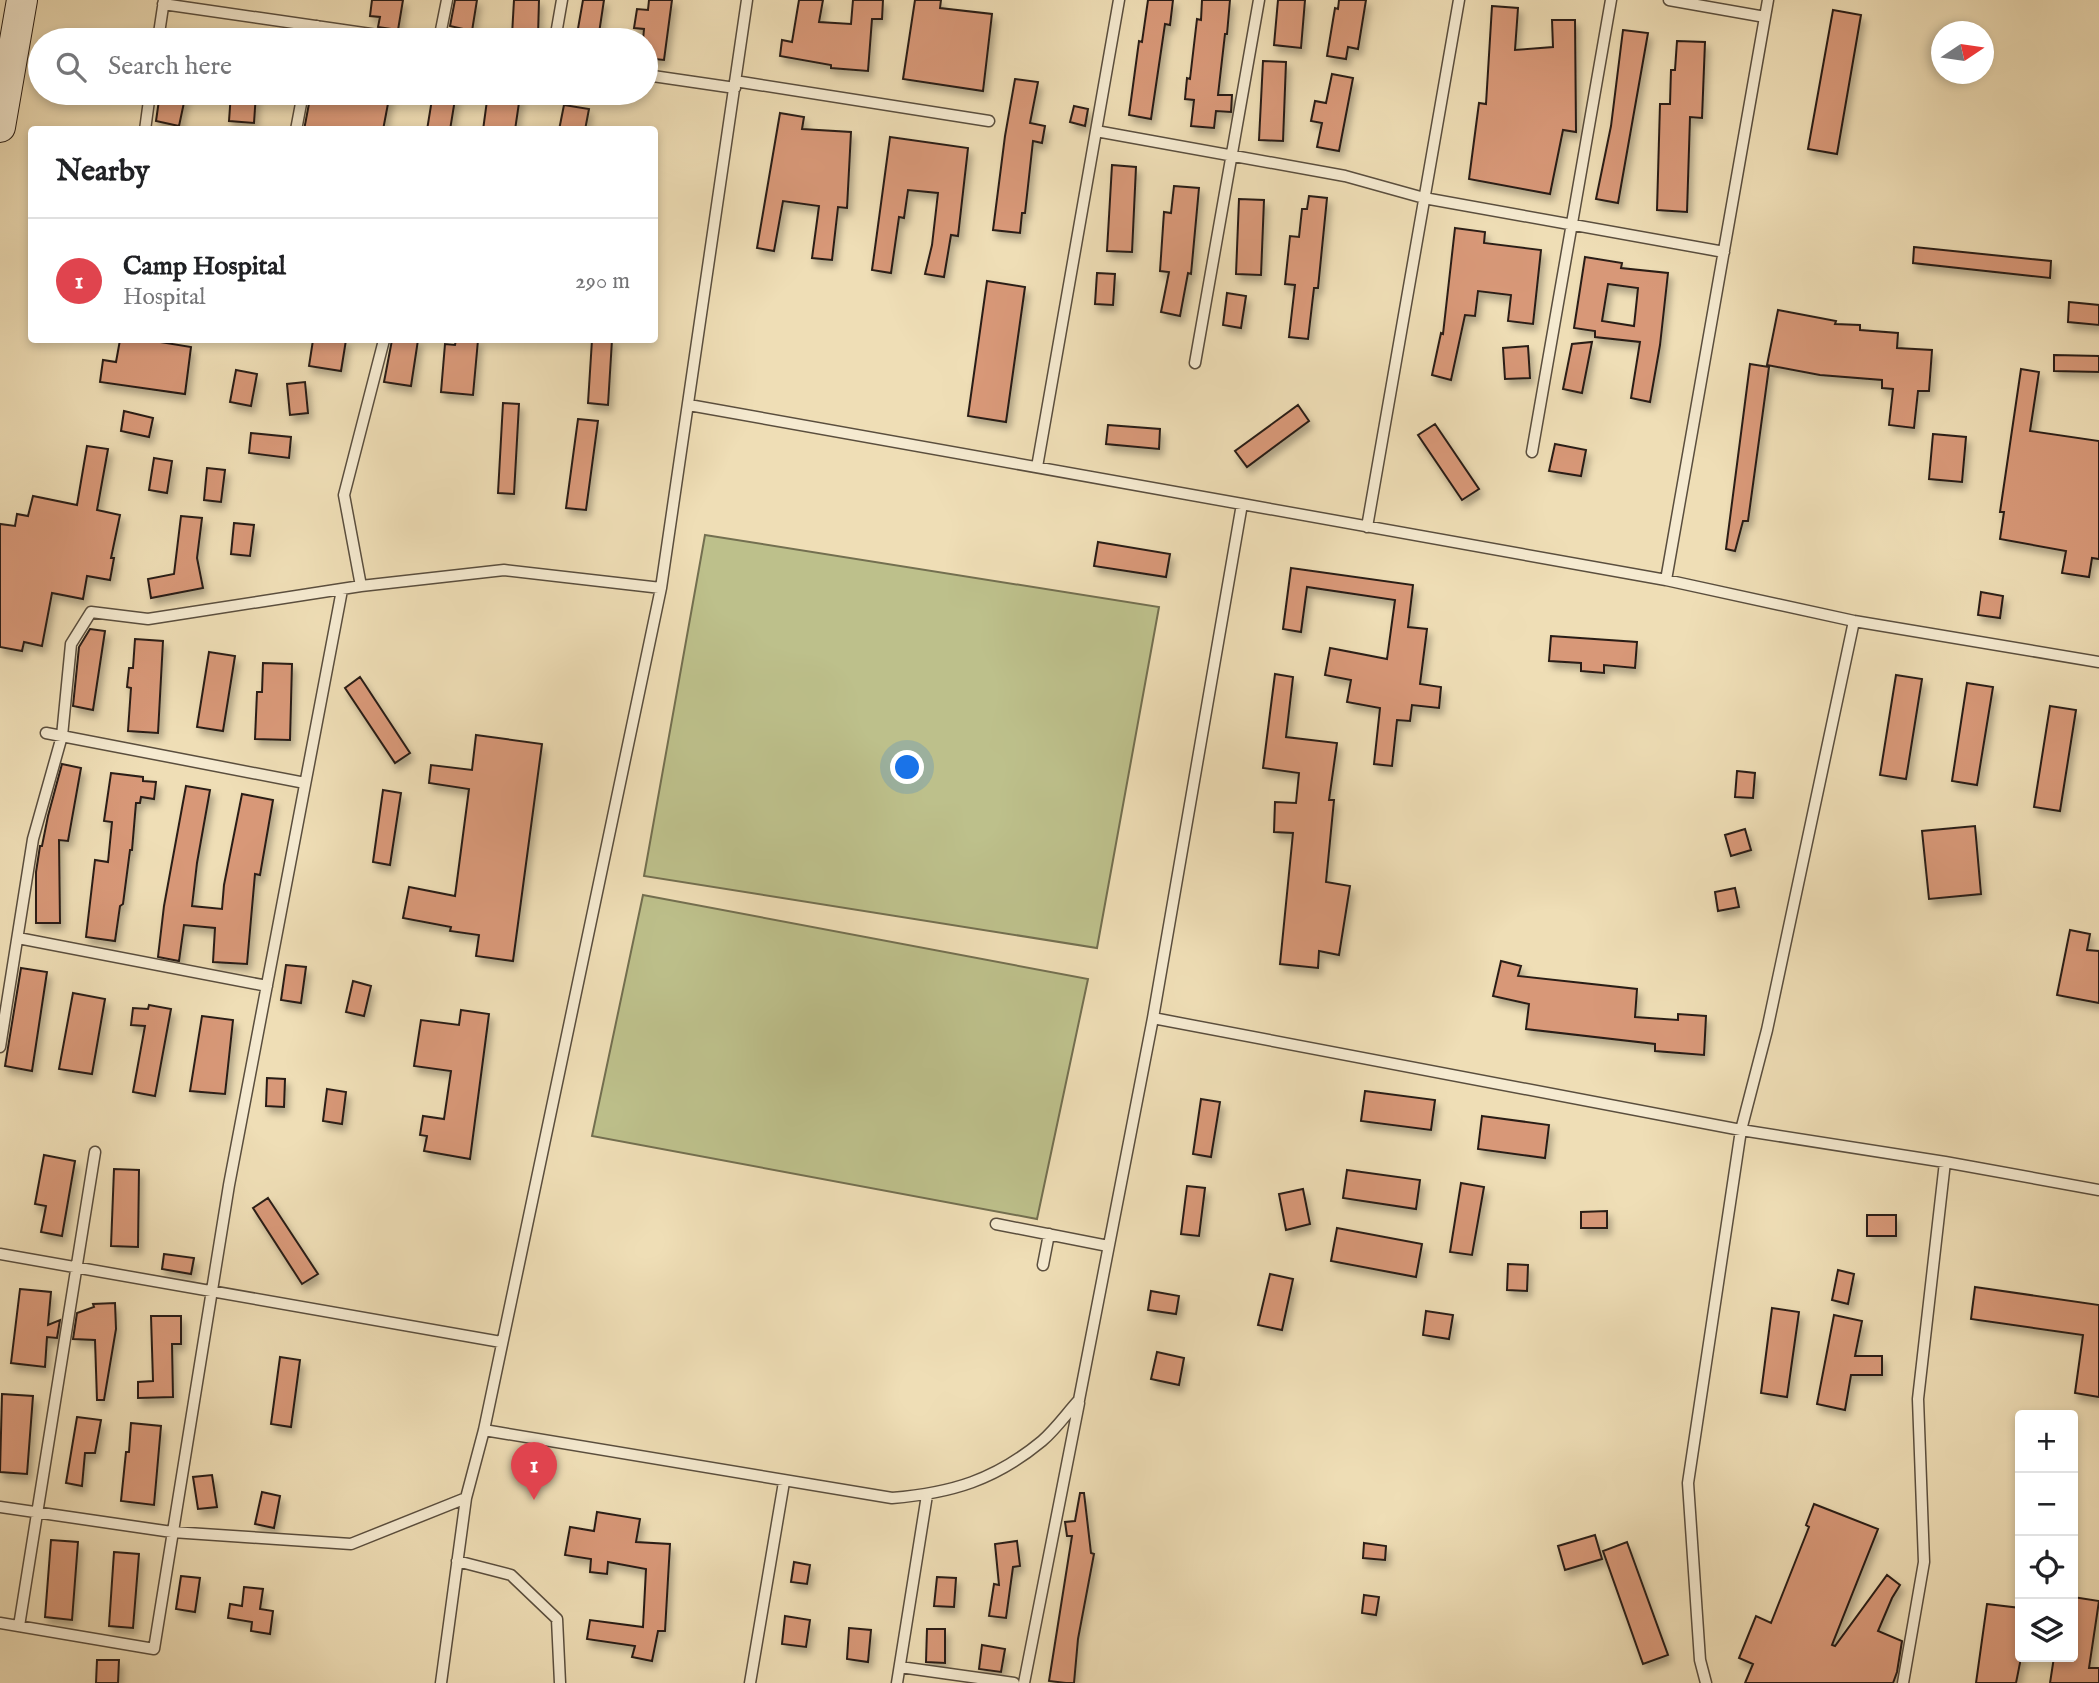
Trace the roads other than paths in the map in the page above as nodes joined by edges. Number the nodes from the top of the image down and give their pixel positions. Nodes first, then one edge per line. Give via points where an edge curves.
1 (22, 0) edge
2 (447, 0) edge
3 (562, 0) edge
4 (747, 0) edge
5 (1119, 0) edge
6 (1259, 0) edge
7 (1459, 0) edge
8 (1611, 0) edge
9 (1668, 0) edge
10 (1768, 0) edge
11 (163, 2) edge
12 (1765, 17) junction
13 (317, 26) joint
14 (160, 28) edge
15 (331, 28) edge
16 (441, 28) edge
17 (557, 28) edge
18 (658, 76) edge
19 (735, 84) junction
20 (148, 105) edge
21 (301, 105) edge
22 (989, 121) dead end
23 (146, 126) edge
24 (297, 126) edge
25 (0, 127) edge
26 (1096, 131) junction
27 (1231, 156) junction
28 (1424, 198) junction
29 (1572, 225) junction
30 (1724, 252) junction
31 (383, 343) edge
32 (1195, 363) dead end
33 (689, 405) junction
34 (1532, 452) dead end
35 (1037, 467) junction
36 (1242, 504) junction
37 (1367, 527) junction
38 (1666, 580) junction
39 (361, 586) junction
40 (661, 588) junction
41 (342, 590) junction
42 (1854, 621) junction
43 (2099, 662) edge
44 (46, 733) dead end
45 (62, 736) junction
46 (305, 783) junction
47 (18, 938) junction
48 (267, 986) junction
49 (1153, 1018) junction
50 (0, 1047) edge
51 (1741, 1130) junction
52 (95, 1152) dead end
53 (1945, 1162) junction
54 (2099, 1190) edge
55 (996, 1224) dead end
56 (1049, 1234) junction
57 (1108, 1246) junction
58 (0, 1254) edge
59 (1043, 1265) dead end
60 (76, 1267) junction
61 (212, 1292) junction
62 (501, 1342) junction
63 (1079, 1400) junction
64 (484, 1430) junction
65 (784, 1482) junction
66 (927, 1495) junction
67 (466, 1498) junction
68 (0, 1507) edge
69 (37, 1513) junction
70 (172, 1532) junction
71 (457, 1562) junction
72 (0, 1623) edge
73 (19, 1626) junction
74 (900, 1667) junction
75 (440, 1683) edge
76 (560, 1683) edge
77 (750, 1683) edge
78 (897, 1683) edge
79 (1014, 1683) edge
80 (1024, 1683) edge
81 (1706, 1683) edge
82 (1903, 1683) edge

1 - 25 main road
2 - 16 lane
3 - 17 lane
4 - 19 lane
5 - 26 lane
6 - 27 lane
7 - 28 lane
8 - 29 lane
9 - 12 lane
10 - 12 lane
11 - 13 lane
11 - 14 lane
12 - 30 lane
13 - 15 lane
18 - 19 lane
19 - 22 lane
19 - 33 lane
20 - 23 lane
21 - 24 lane
26 - 27 lane
26 - 35 lane
27 - 28 lane via 1345,176
27 - 32 lane
28 - 29 lane
28 - 37 lane
29 - 30 lane
29 - 34 lane
30 - 38 lane
31 - 39 lane via 344,495
33 - 35 lane
33 - 40 lane
35 - 36 lane
36 - 37 lane
36 - 49 lane
37 - 38 lane
38 - 42 lane
39 - 40 lane via 504,570
39 - 41 lane
40 - 62 lane
41 - 45 lane via 148,619 91,612 72,643
41 - 46 lane
42 - 43 lane
42 - 51 lane via 1767,1030
44 - 45 lane
45 - 46 lane
45 - 47 lane via 33,839
46 - 48 lane
47 - 48 lane
47 - 50 lane
48 - 61 lane
49 - 51 lane
49 - 57 lane
51 - 53 lane
51 - 81 lane via 1688,1483 1700,1660
52 - 60 lane
53 - 54 lane
53 - 82 lane via 1918,1399 1924,1562
55 - 56 lane
56 - 57 lane
56 - 59 lane
57 - 63 lane
58 - 60 lane
60 - 61 lane
60 - 69 lane
61 - 62 lane
61 - 70 lane
62 - 64 lane
63 - 66 lane via 1044,1440 1010,1465 970,1485
63 - 80 lane
64 - 65 lane
64 - 67 lane
65 - 66 lane via 892,1498
65 - 77 lane
66 - 74 lane
67 - 70 lane via 352,1544
67 - 71 lane
68 - 69 lane
69 - 70 lane
69 - 73 lane
70 - 73 lane via 154,1649
71 - 75 lane
71 - 76 lane via 511,1575 557,1619
72 - 73 lane
74 - 78 lane
74 - 79 lane

